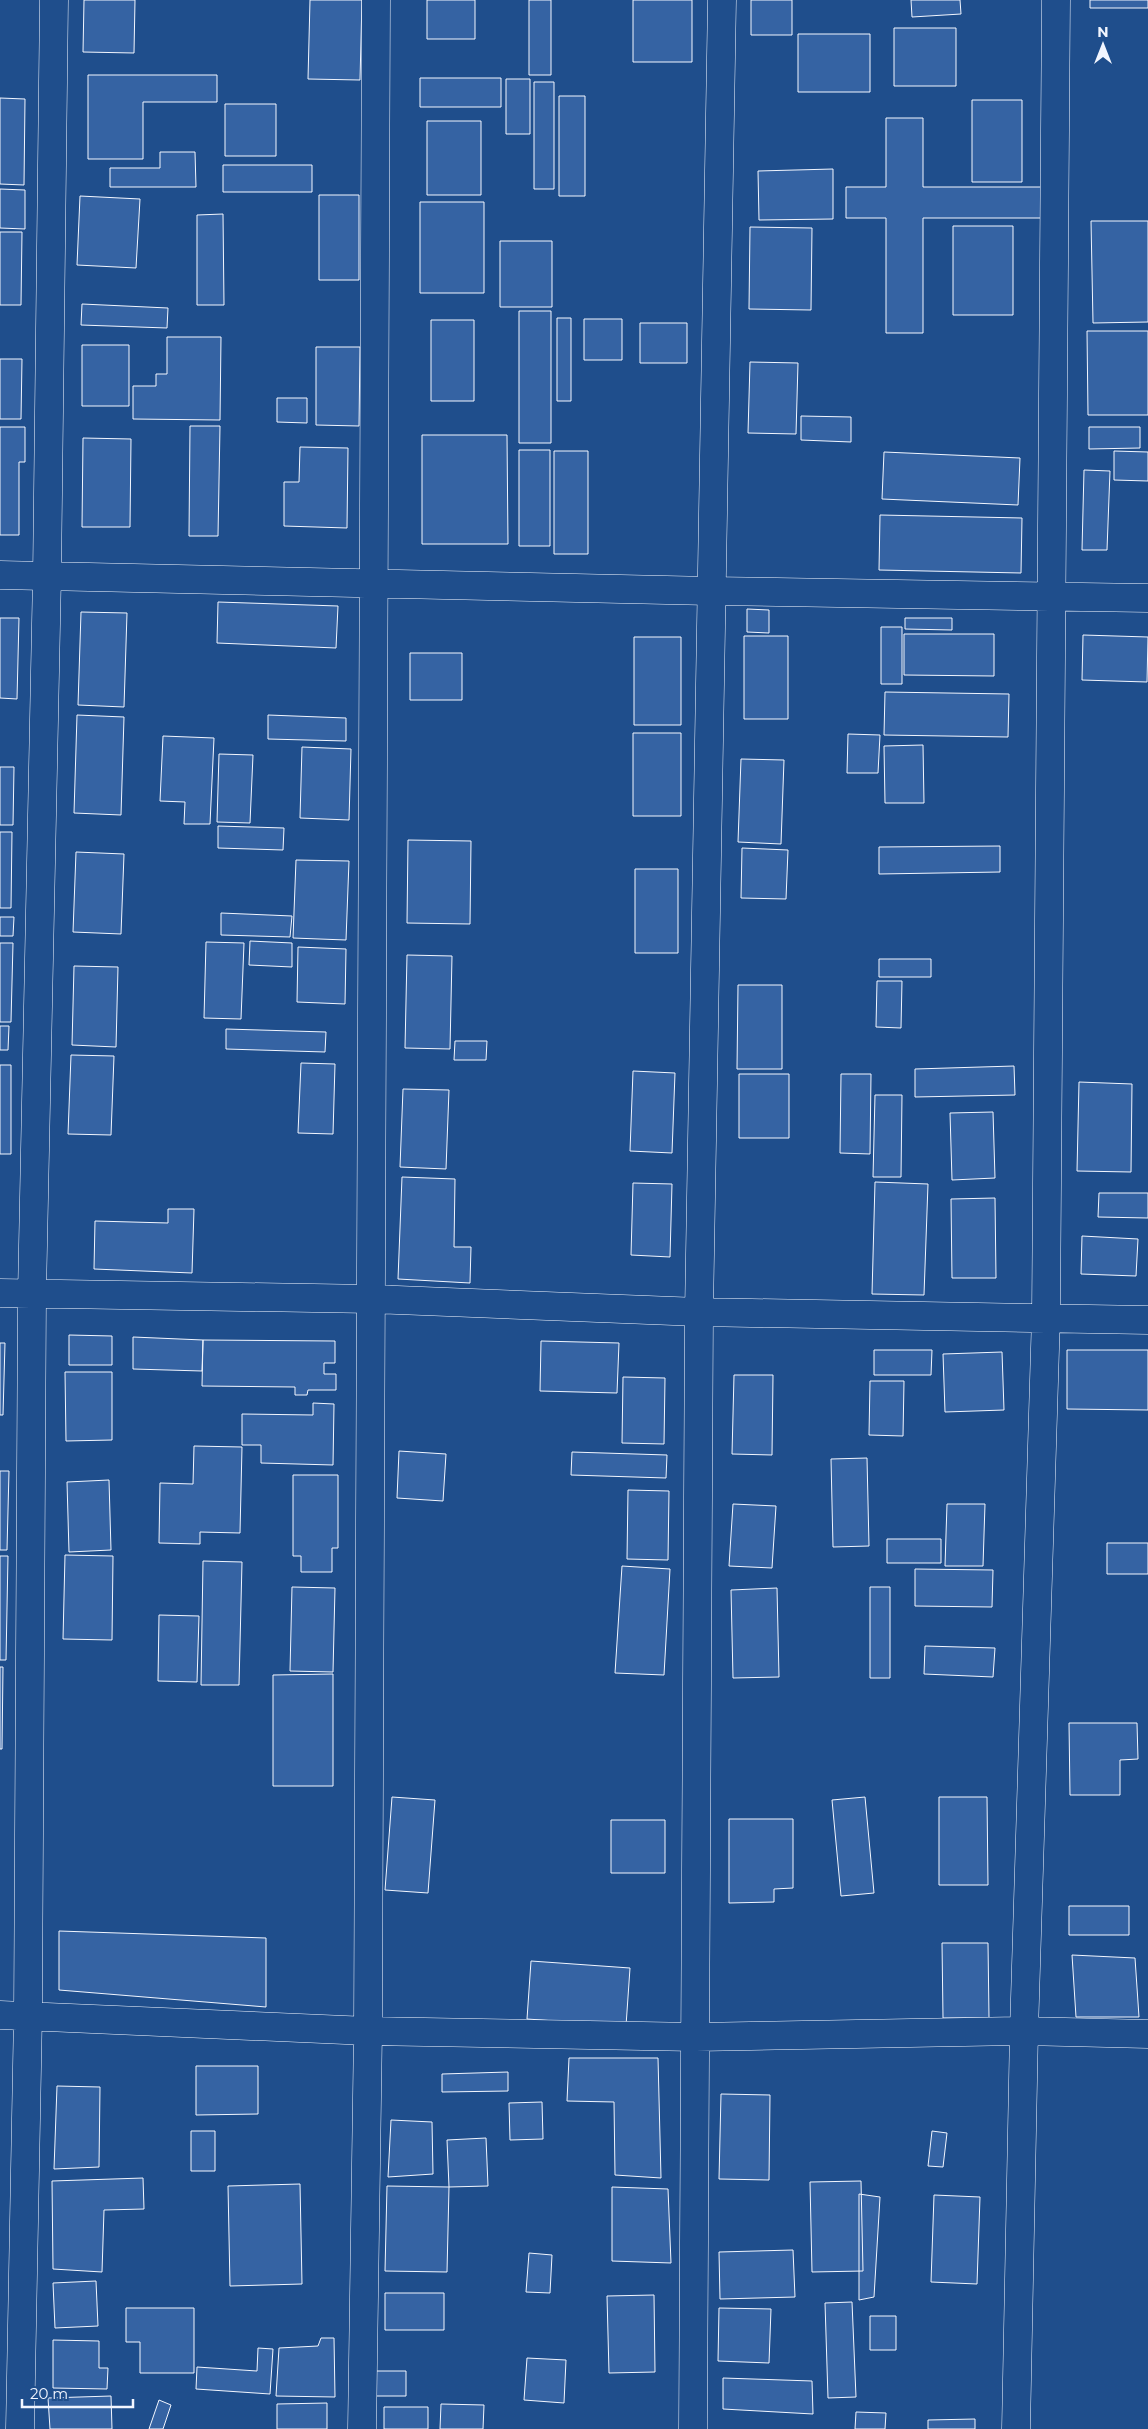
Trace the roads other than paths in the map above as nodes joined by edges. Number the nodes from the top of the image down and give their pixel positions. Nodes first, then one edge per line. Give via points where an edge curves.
1 (54, 0) edge
2 (376, 0) edge
3 (722, 0) edge
4 (1056, 0) edge
5 (0, 576) edge
6 (47, 576) junction
7 (374, 582) junction
8 (711, 591) junction
9 (1052, 596) junction
10 (1148, 598) edge
11 (0, 1293) edge
12 (32, 1294) junction
13 (372, 1299) junction
14 (699, 1312) junction
15 (1046, 1316) junction
16 (1148, 1320) edge
17 (0, 2014) edge
18 (28, 2015) junction
19 (368, 2031) junction
20 (1024, 2031) junction
21 (1148, 2034) edge
22 (696, 2037) junction
23 (20, 2429) edge
24 (362, 2429) edge
25 (693, 2429) edge
26 (1016, 2429) edge

1 - 6 street
2 - 7 street
3 - 8 street
4 - 9 street
5 - 6 street
6 - 7 street
6 - 12 street
7 - 8 street
7 - 13 street
8 - 9 street
8 - 14 street
9 - 10 street
9 - 15 street
11 - 12 street
12 - 13 street
12 - 18 street
13 - 14 street
13 - 19 street
14 - 15 street
14 - 22 street
15 - 16 street
15 - 20 street
17 - 18 street
18 - 19 street
18 - 23 street
19 - 22 street
19 - 24 street
20 - 21 street
20 - 22 street
20 - 26 street
22 - 25 street

